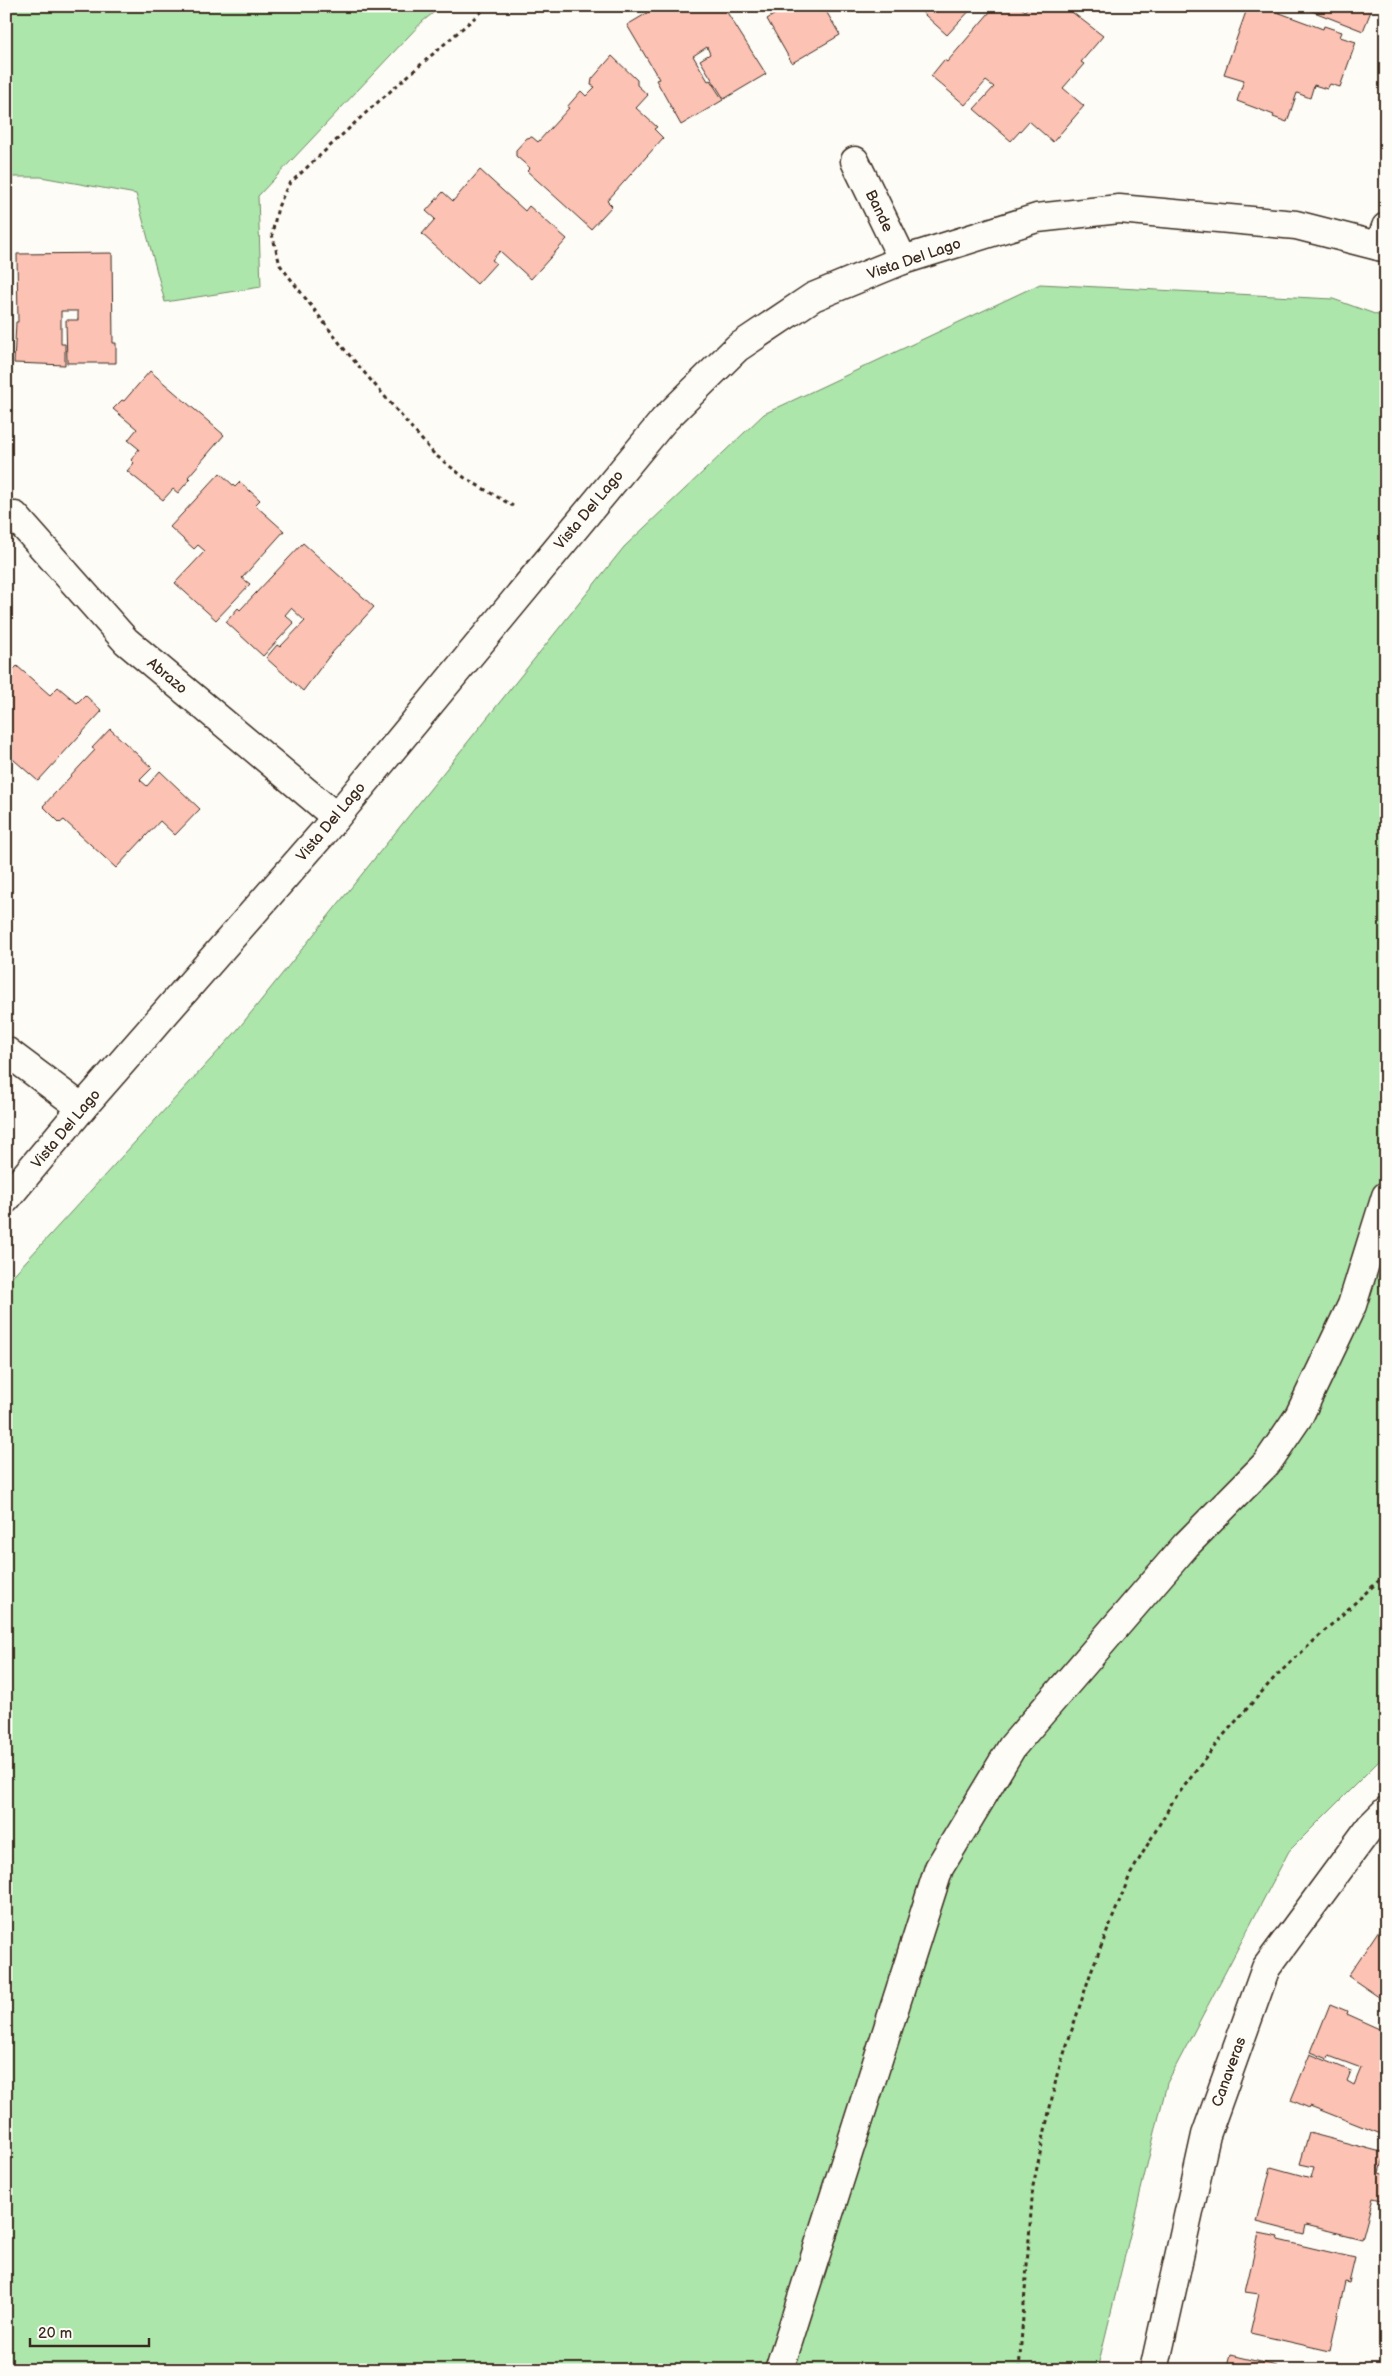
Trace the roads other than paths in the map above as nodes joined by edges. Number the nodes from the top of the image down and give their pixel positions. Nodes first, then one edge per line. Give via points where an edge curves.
1 (855, 161) dead end
2 (1384, 240) edge
3 (903, 260) junction
4 (15, 516) dead end
5 (336, 817) junction
6 (6, 1051) edge
7 (82, 1108) junction
8 (1386, 1196) edge
9 (6, 1199) edge
10 (1386, 1811) edge
11 (779, 2370) edge
12 (1154, 2370) edge

1 - 3 street, Bande
2 - 3 street, Vista Del Lago via 1296,225 1119,208 1037,218
3 - 5 street, Vista Del Lago via 813,297 737,348 664,420
4 - 5 street, Abrazo via 126,641
5 - 7 street, Vista Del Lago
6 - 7 street
7 - 9 street, Vista Del Lago
8 - 11 street via 1352,1305 1299,1416 1267,1463 1186,1546 1012,1747 939,1868
10 - 12 street, Canaveras via 1370,1827 1266,1968 1206,2135

